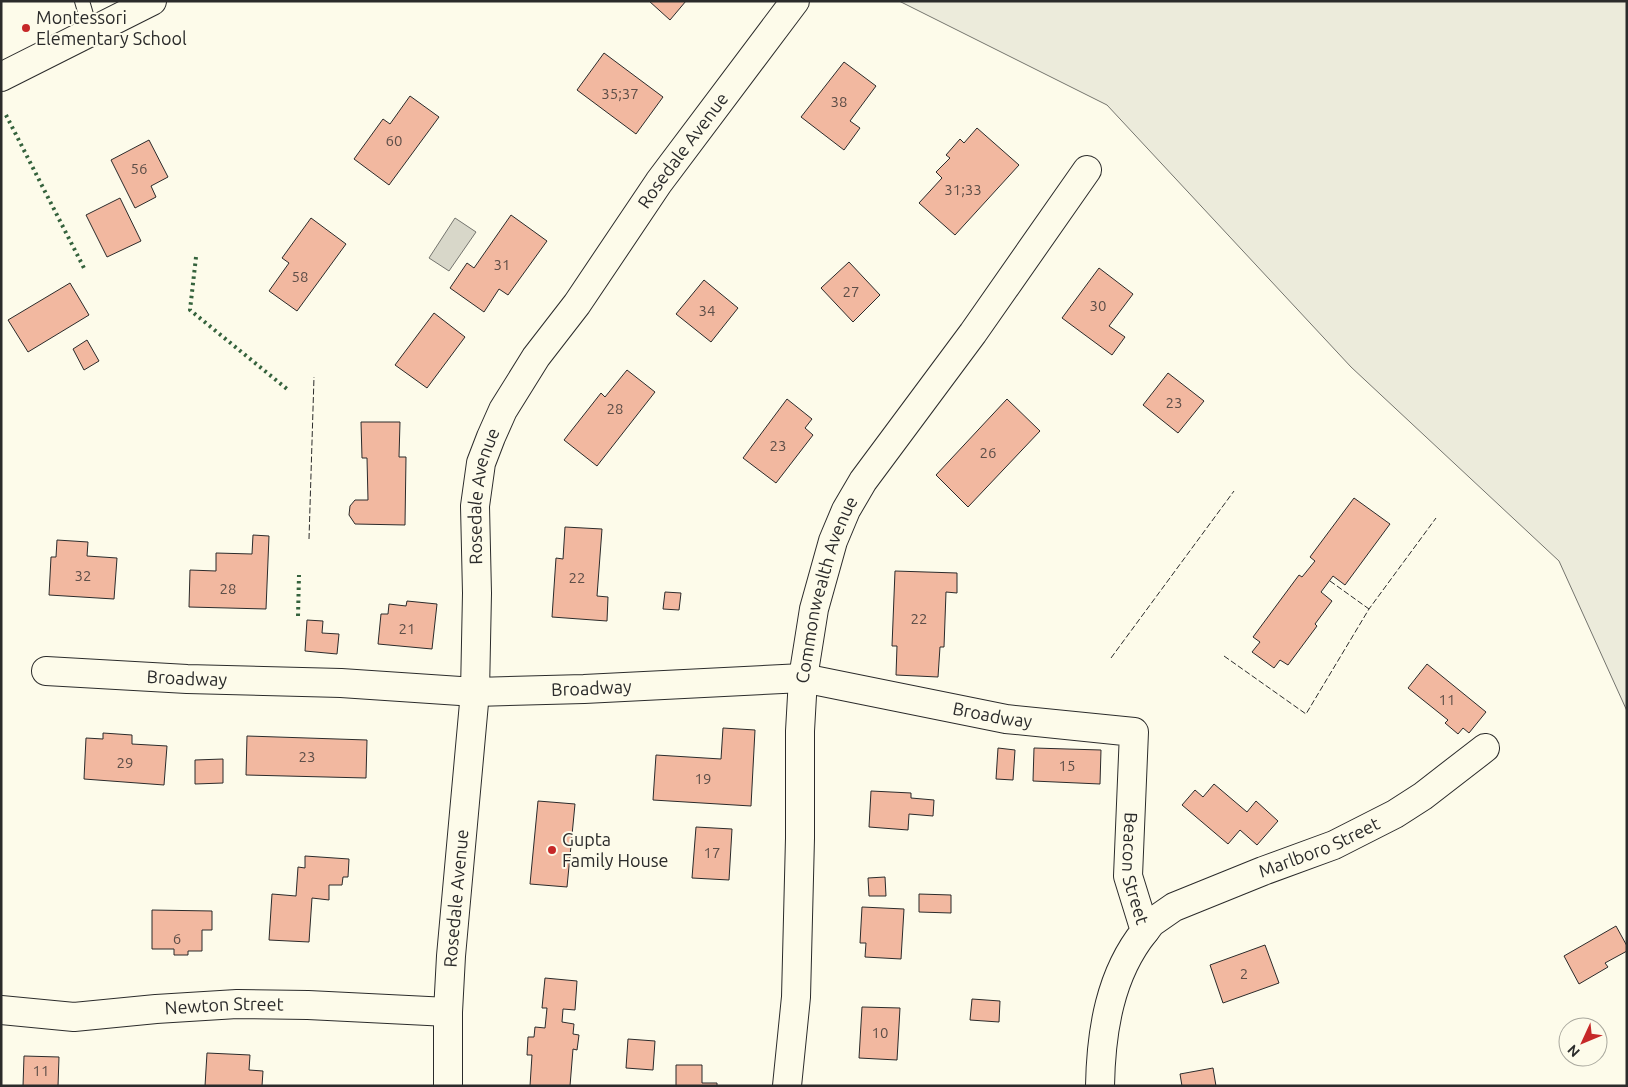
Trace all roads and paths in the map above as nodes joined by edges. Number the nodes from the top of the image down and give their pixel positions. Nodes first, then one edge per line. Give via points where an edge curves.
1 (82, 1) edge
2 (152, 1) edge
3 (795, 1) edge
4 (91, 32) junction
5 (1, 77) edge
6 (1087, 170) dead end
7 (46, 671) dead end
8 (803, 678) junction
9 (475, 692) junction
10 (1134, 732) joint
11 (1485, 748) dead end
12 (1145, 931) junction
13 (1, 1010) edge
14 (448, 1012) junction
15 (448, 1086) edge
16 (786, 1086) edge
17 (1100, 1086) edge

1 - 4 lane
2 - 4 street
3 - 9 street, Rosedale Avenue via 659,182 577,304 536,357 491,437 481,464 475,506
4 - 5 street
6 - 8 street, Commonwealth Avenue via 979,325 863,480 846,510 829,553 814,609
7 - 9 street, Broadway
8 - 9 street, Broadway
8 - 10 street, Broadway via 1006,719
8 - 16 street, Commonwealth Avenue via 796,988
9 - 14 street, Rosedale Avenue
10 - 12 street, Beacon Street via 1128,876
11 - 12 street, Marlboro Street via 1423,796 1387,818 1334,845 1174,907
12 - 17 street, Beacon Street via 1136,942 1114,988 1104,1028
13 - 14 street, Newton Street via 74,1017 238,1004
14 - 15 street, Rosedale Avenue

